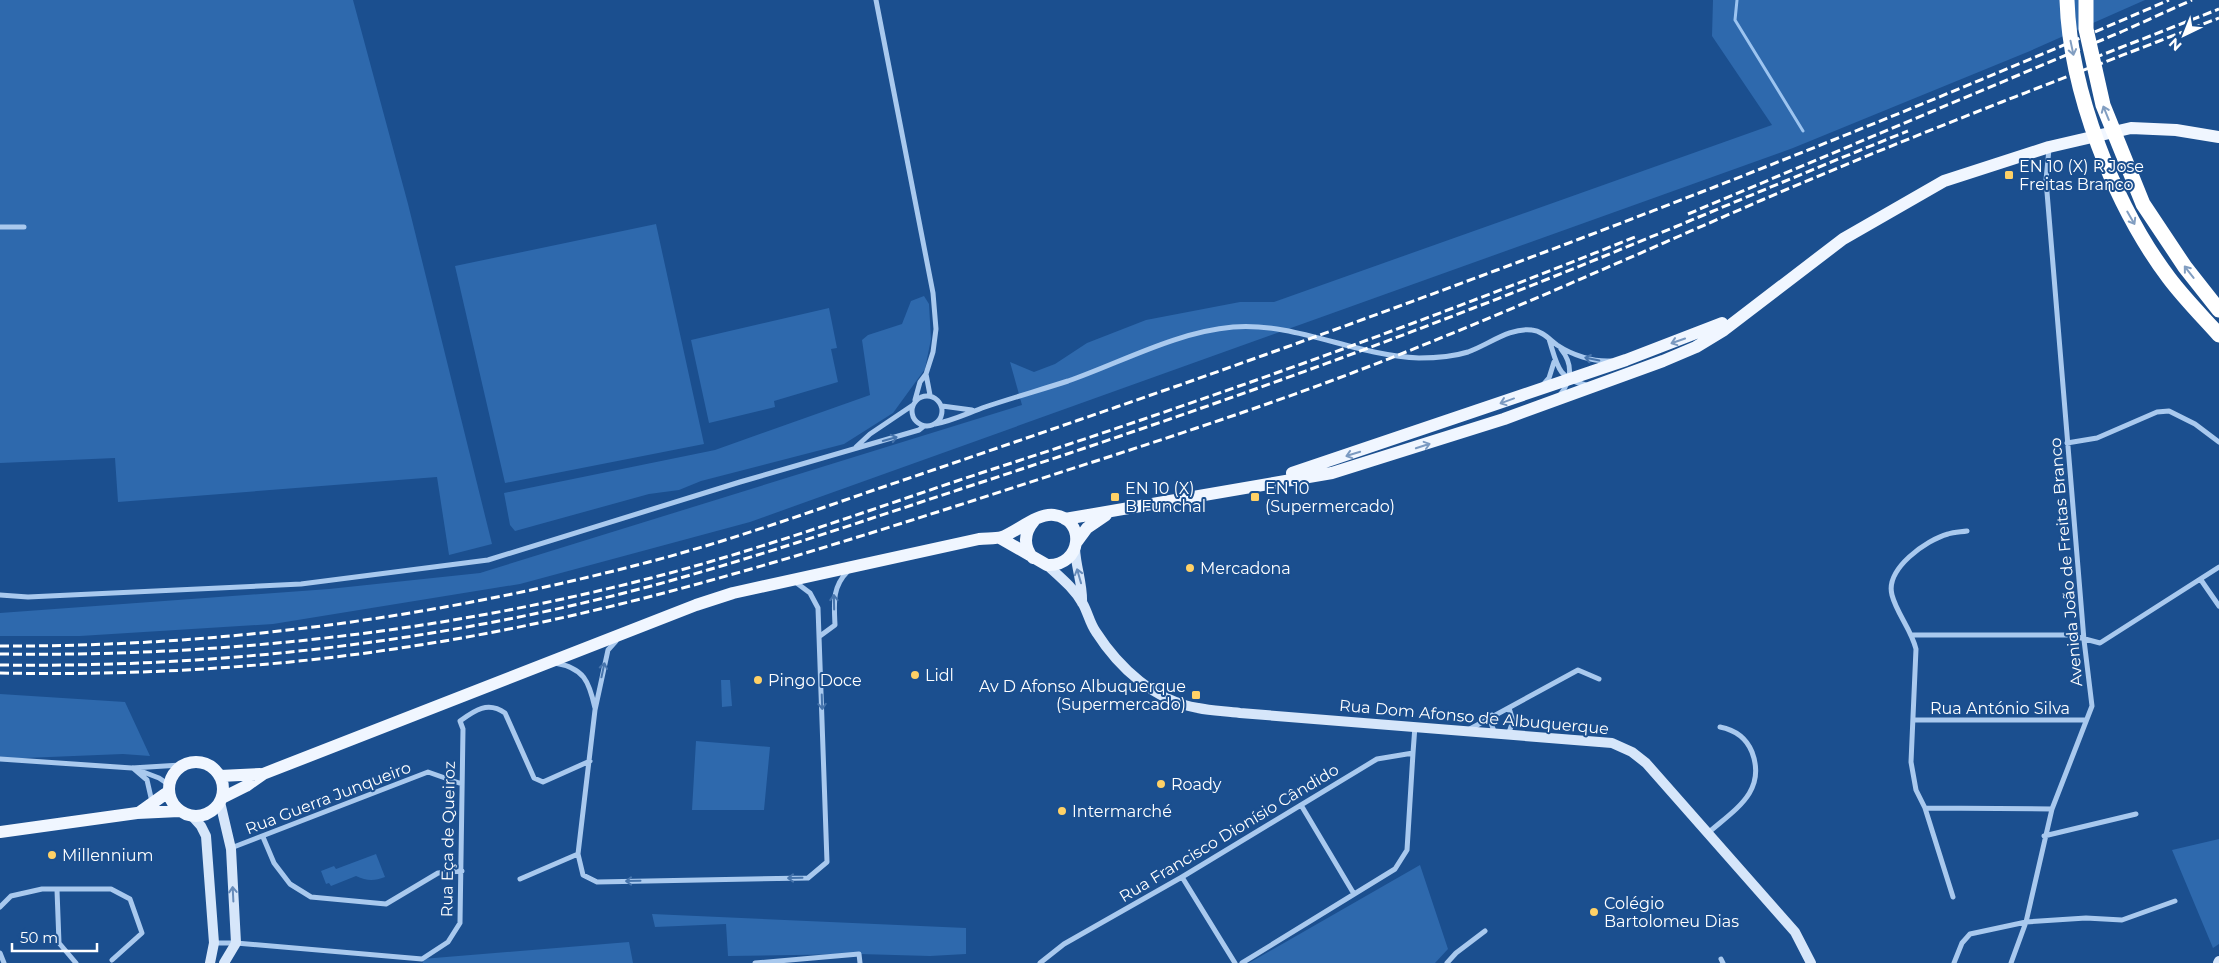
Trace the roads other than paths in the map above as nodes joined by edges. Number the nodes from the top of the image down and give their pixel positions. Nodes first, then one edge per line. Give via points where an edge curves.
1 (876, 0) edge
2 (2067, 0) edge
3 (2086, 0) edge
4 (2219, 137) edge
5 (2049, 147) junction
6 (0, 227) edge
7 (24, 228) dead end
8 (1754, 306) junction
9 (2219, 310) edge
10 (2219, 335) edge
11 (1549, 339) junction
12 (1559, 347) junction
13 (1554, 359) junction
14 (1626, 360) junction
15 (926, 374) junction
16 (1569, 379) junction
17 (1600, 385) junction
18 (1534, 391) junction
19 (930, 395) junction
20 (1552, 402) junction
21 (914, 403) junction
22 (942, 406) junction
23 (975, 411) junction
24 (935, 424) junction
25 (924, 426) junction
26 (2219, 442) edge
27 (2067, 443) junction
28 (854, 449) junction
29 (1257, 485) junction
30 (1112, 512) junction
31 (1065, 519) junction
32 (1034, 521) junction
33 (1967, 531) dead end
34 (1000, 538) junction
35 (1076, 546) junction
36 (1041, 562) junction
37 (852, 566) junction
38 (2219, 568) edge
39 (791, 580) junction
40 (2201, 580) junction
41 (0, 596) edge
42 (1082, 603) junction
43 (2219, 606) edge
44 (621, 634) junction
45 (1913, 635) junction
46 (820, 636) junction
47 (2084, 640) junction
48 (549, 662) junction
49 (1599, 679) dead end
50 (1509, 708) junction
51 (595, 710) junction
52 (1492, 715) junction
53 (1914, 720) junction
54 (2086, 720) junction
55 (1415, 726) junction
56 (1720, 727) dead end
57 (1468, 730) junction
58 (1495, 734) junction
59 (1508, 735) junction
60 (1413, 753) junction
61 (0, 759) edge
62 (590, 761) junction
63 (181, 766) junction
64 (132, 768) junction
65 (263, 774) junction
66 (220, 776) junction
67 (462, 784) junction
68 (168, 788) junction
69 (221, 800) junction
70 (152, 804) junction
71 (1301, 805) junction
72 (1925, 808) junction
73 (2052, 809) junction
74 (179, 811) junction
75 (137, 813) junction
76 (2136, 814) dead end
77 (192, 816) junction
78 (0, 832) edge
79 (1708, 833) junction
80 (2044, 836) junction
81 (263, 837) junction
82 (231, 849) junction
83 (578, 854) junction
84 (462, 870) junction
85 (1182, 877) junction
86 (520, 879) dead end
87 (57, 890) junction
88 (1354, 894) junction
89 (1953, 897) dead end
90 (2174, 901) dead end
91 (0, 907) edge
92 (2026, 922) junction
93 (1485, 931) dead end
94 (236, 943) junction
95 (214, 944) junction
96 (0, 953) edge
97 (112, 960) dead end
98 (422, 961) edge
99 (4, 963) edge
100 (76, 963) edge
101 (210, 963) edge
102 (224, 963) edge
103 (756, 963) edge
104 (860, 963) edge
105 (1040, 963) edge
106 (1234, 963) edge
107 (1242, 963) edge
108 (1447, 963) edge
109 (1811, 963) edge
110 (1954, 963) edge
111 (2011, 963) edge

1 - 15 street via 933,293 936,329 934,352
2 -> 10 highway via 2068,31 2086,114 2128,214 2169,278
9 -> 3 highway via 2185,267 2143,204 2103,105 2086,29
4 - 5 main road via 2176,130 2131,128
5 - 8 main road via 1944,181 1843,239
5 - 27 street, Avenida João de Freitas Branco via 2046,180
6 - 7 street
8 -> 14 main road via 1692,337
8 - 17 main road via 1696,347
11 - 12 street
11 - 13 street
11 - 23 street via 1542,333 1520,330 1468,352 1441,358 1417,358 1255,326 1205,331
14 -> 12 street via 1591,359
12 - 16 street via 1566,355
13 - 16 street via 1557,368
13 - 18 street via 1554,369 1549,378
14 - 16 main road
15 - 19 street
15 - 21 street
16 - 17 street
16 - 18 main road
16 - 20 street via 1566,388
17 - 20 main road
18 -> 29 main road
19 - 21 street
19 - 22 street
29 -> 20 main road via 1332,473
21 - 25 street via 913,416
21 - 28 street
22 - 23 street
22 - 24 street via 942,416
23 - 24 street
24 - 25 street
28 -> 25 street
26 - 27 street via 2195,424 2169,411 2157,412 2097,438
27 - 47 street, Avenida João de Freitas Branco
28 - 41 street via 488,560 301,584
29 - 30 main road
30 - 31 main road
30 - 35 main road via 1097,519
31 - 32 main road via 1052,514
31 - 35 main road via 1074,529
32 - 34 main road
32 - 36 main road via 1026,539 1028,550
33 - 45 street via 1948,534 1925,545 1908,558 1892,577 1892,595
34 - 36 main road
34 - 37 main road via 979,539
35 - 36 main road via 1066,560 1054,565
42 -> 35 main road, Rua Dom Afonso de Albuquerque
36 - 42 main road, Rua Dom Afonso de Albuquerque via 1069,584
37 - 39 main road
46 -> 37 street via 835,625 834,593 840,579
38 - 40 street
39 - 44 main road via 733,593
39 - 46 street via 804,587 815,600
40 - 43 street
40 - 47 street via 2100,642
42 - 55 main road, Rua Dom Afonso de Albuquerque via 1094,630 1108,650 1146,686 1167,699 1214,710
44 - 48 main road
51 -> 44 street via 608,650
45 - 47 street via 2070,635
45 - 53 street via 1916,649
46 -> 83 street via 827,862 808,878 597,882 583,875
47 - 54 street, Avenida João de Freitas Branco via 2092,706
48 - 51 street via 579,672 590,689
48 - 65 main road
49 - 50 street via 1578,670
50 - 52 street
50 - 59 street via 1513,721
51 - 62 street
52 - 57 street
52 - 58 street
53 - 54 street, Rua António Silva
53 - 72 street via 1911,762 1916,790
54 - 73 street, Avenida João de Freitas Branco
55 - 57 main road, Rua Dom Afonso de Albuquerque
55 - 60 street
56 - 79 street via 1734,730 1749,744 1756,764 1755,783 1746,800
57 - 58 main road, Rua Dom Afonso de Albuquerque
58 - 59 main road, Rua Dom Afonso de Albuquerque
59 - 79 main road, Rua Dom Afonso de Albuquerque via 1612,743 1632,752 1646,763
60 - 71 street, Rua Francisco Dionísio Cândido via 1377,760
60 - 88 street via 1407,850 1395,869
61 - 64 street
62 - 67 street, Rua Eça de Queiroz via 542,782 534,778 505,713 489,706 474,710 460,721 463,729
62 - 83 street
63 - 64 street
63 - 66 main road via 195,761 204,762
63 - 68 main road via 174,772
64 - 68 street via 160,778
64 - 70 street via 148,780
65 - 66 main road
65 - 69 main road
66 - 69 main road via 223,786
67 - 81 street, Rua Guerra Junqueiro via 428,772
67 - 84 street, Rua Eça de Queiroz
68 - 70 main road
68 - 74 main road via 170,799
69 - 77 main road via 208,813
69 - 82 main road
70 - 75 main road
71 - 85 street, Rua Francisco Dionísio Cândido
71 - 88 street
72 - 73 street
72 - 89 street
73 - 80 street, Avenida João de Freitas Branco
74 - 75 main road
74 - 77 main road
75 - 78 main road
76 - 80 street
77 - 95 main road via 206,836
79 - 109 main road, Rua Dom Afonso de Albuquerque via 1795,932
80 - 92 street, Avenida João de Freitas Branco
81 - 82 street, Rua Guerra Junqueiro
81 - 84 street via 269,854 290,884 311,898 386,904 438,873
94 -> 82 main road
83 - 86 street
84 - 98 street, Rua Eça de Queiroz via 460,924 448,942
85 - 105 street, Rua Francisco Dionísio Cândido via 1064,944
85 - 106 street
87 - 91 street via 42,889 11,896
87 - 97 street via 111,889 130,899 142,933
87 - 100 street via 59,943
88 - 107 street
90 - 92 street via 2122,920 2086,918
92 - 110 street via 1970,934
92 - 111 street, Avenida João de Freitas Branco
93 - 108 street
94 - 95 street, Rua Eça de Queiroz
94 - 98 street, Rua Eça de Queiroz
94 - 102 main road
95 - 101 main road
96 - 99 street
103 - 104 street via 859,954

